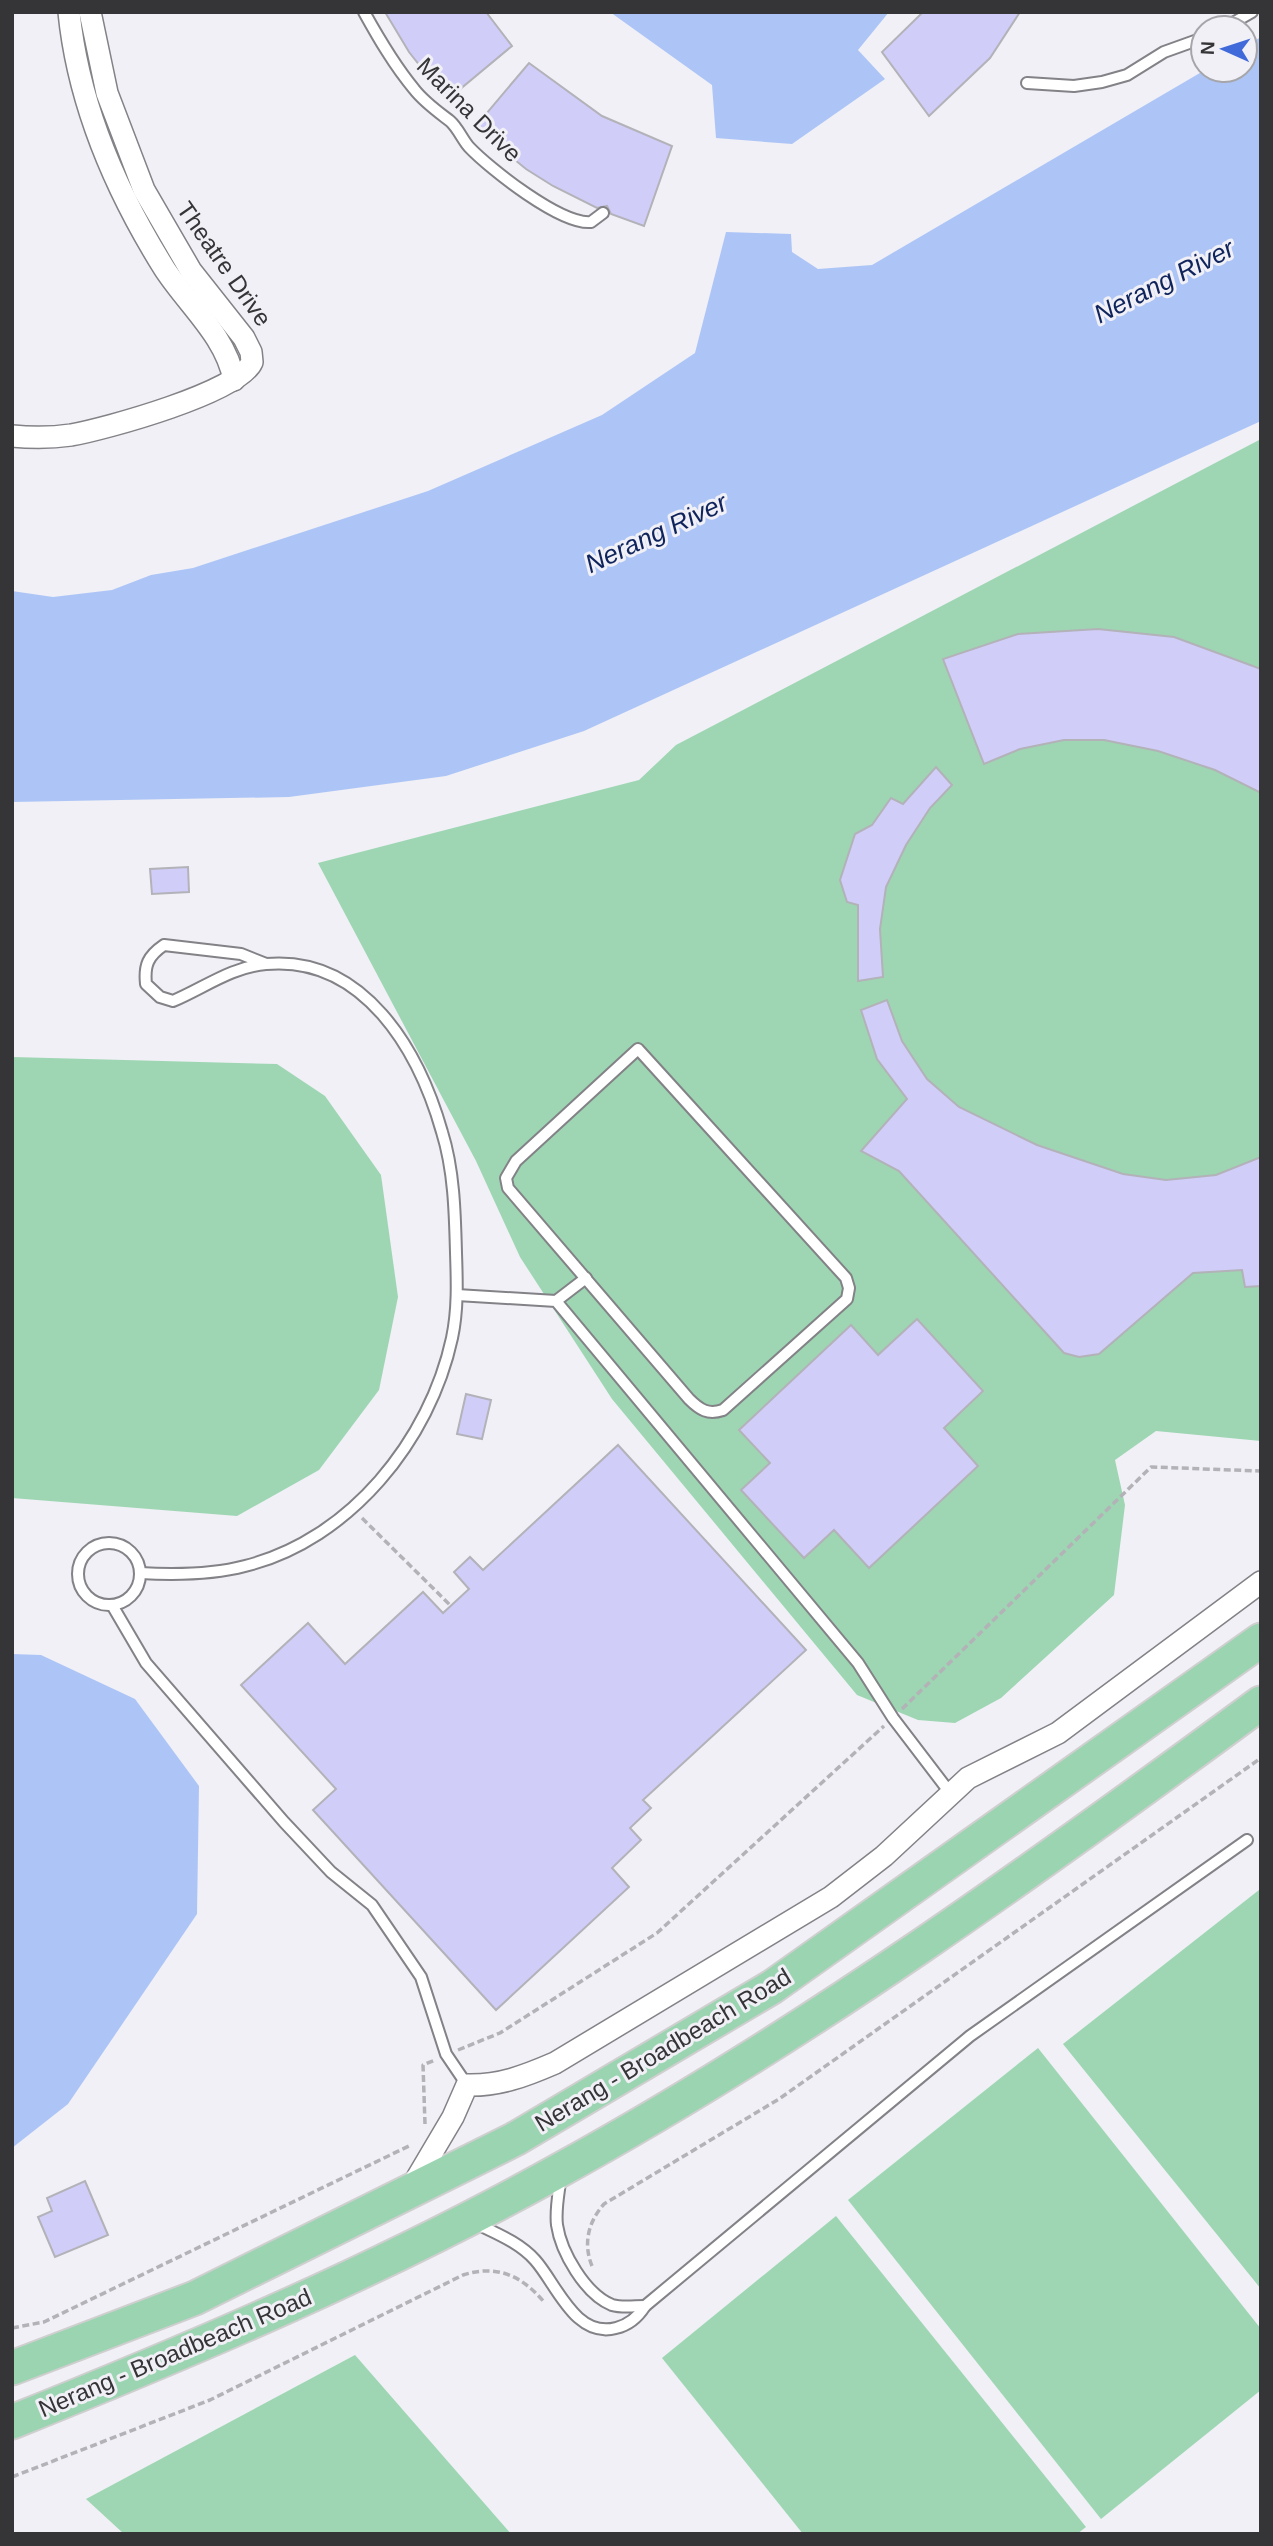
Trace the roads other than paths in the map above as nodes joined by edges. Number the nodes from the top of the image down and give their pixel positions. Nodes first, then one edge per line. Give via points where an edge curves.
1 (69, 12) edge
2 (90, 12) edge
3 (364, 12) edge
4 (1189, 43) edge
5 (1027, 83) dead end
6 (109, 133) junction
7 (603, 213) dead end
8 (12, 436) edge
9 (266, 964) junction
10 (586, 1278) junction
11 (457, 1294) junction
12 (556, 1301) junction
13 (140, 1573) junction
14 (1261, 1583) edge
15 (112, 1605) junction
16 (1261, 1640) edge
17 (1261, 1703) edge
18 (951, 1794) junction
19 (1247, 1840) dead end
20 (467, 2085) junction
21 (562, 2169) junction
22 (406, 2195) junction
23 (466, 2219) junction
24 (645, 2306) junction
25 (12, 2368) edge
26 (12, 2422) edge

1 - 6 street, Theatre Drive via 87,100
2 - 6 street, Theatre Drive
3 - 7 lane, Marina Drive via 415,91 500,174 579,220 591,222
4 - 5 lane via 1111,80 1074,86
6 - 8 street, Theatre Drive via 144,190 163,247 250,348 251,365 202,397 83,432 44,438
9 - 9 lane via 205,983 173,1001 160,998 146,984 144,970 150,954 164,945 229,952
9 - 11 lane via 326,972 356,987 379,1007 402,1042 443,1133 451,1178
10 - 10 lane via 704,1411 723,1410 847,1299 849,1289 846,1278 638,1049 516,1161 506,1178 514,1197
10 - 12 lane
11 - 12 lane
11 - 13 lane via 453,1336 428,1407 390,1469 334,1523 278,1556 245,1567 175,1575
12 - 18 lane via 858,1663
13 - 15 lane via 129,1598
13 - 15 lane via 134,1555 119,1545 101,1544 85,1554 78,1572 84,1592 92,1600
14 - 18 street via 1058,1733 988,1767
15 - 20 lane via 146,1663 284,1822 331,1872 372,1905 421,1977 446,2054
16 - 22 main road, Nerang - Broadbeach Road via 772,1987 515,2139
17 - 21 main road, Nerang - Broadbeach Road via 884,1973
18 - 20 street via 831,1897 737,1955 555,2063 489,2086
19 - 24 lane via 970,2036
20 - 22 street via 443,2137
21 - 23 main road, Nerang - Broadbeach Road
21 - 24 lane via 557,2224 581,2277 614,2305
22 - 25 main road, Nerang - Broadbeach Road via 195,2298
23 - 24 lane via 521,2247 573,2312 593,2328 610,2330 628,2324
23 - 26 main road, Nerang - Broadbeach Road via 233,2332

